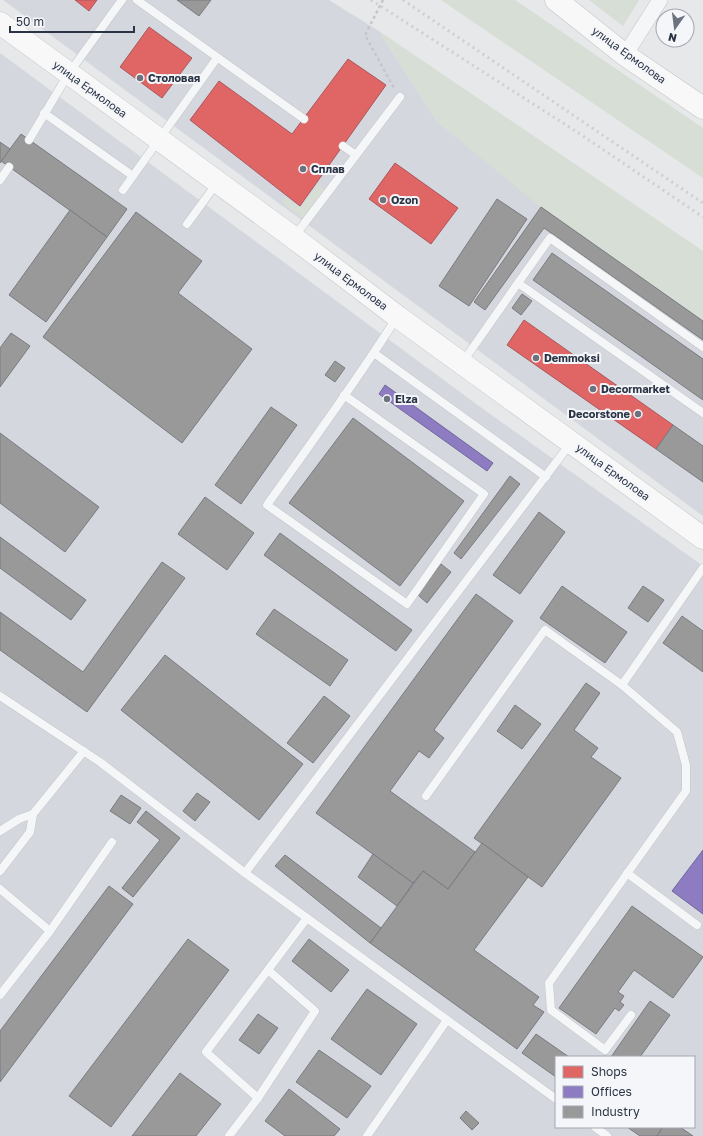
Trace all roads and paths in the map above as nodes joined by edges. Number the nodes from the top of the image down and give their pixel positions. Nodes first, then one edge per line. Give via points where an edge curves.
1 (122, 0) edge
2 (137, 0) edge
3 (383, 0) edge
4 (556, 0) edge
5 (660, 0) edge
6 (2, 28) edge
7 (625, 55) junction
8 (217, 58) junction
9 (69, 73) junction
10 (400, 97) joint
11 (703, 108) edge
12 (44, 114) junction
13 (304, 119) dead end
14 (29, 140) dead end
15 (159, 140) junction
16 (343, 146) dead end
17 (356, 155) junction
18 (9, 167) dead end
19 (133, 176) junction
20 (0, 180) edge
21 (218, 182) junction
22 (123, 190) dead end
23 (187, 224) dead end
24 (294, 238) junction
25 (518, 283) junction
26 (398, 317) junction
27 (703, 347) edge
28 (374, 353) junction
29 (462, 363) junction
30 (344, 395) junction
31 (703, 413) edge
32 (572, 442) junction
33 (546, 477) junction
34 (703, 538) edge
35 (703, 568) edge
36 (622, 685) junction
37 (0, 696) edge
38 (84, 751) junction
39 (426, 796) dead end
40 (33, 814) junction
41 (0, 831) edge
42 (112, 842) dead end
43 (0, 870) edge
44 (245, 873) junction
45 (628, 873) junction
46 (0, 889) edge
47 (307, 918) junction
48 (697, 925) dead end
49 (50, 931) junction
50 (268, 970) junction
51 (0, 995) edge
52 (631, 1015) dead end
53 (447, 1020) junction
54 (258, 1098) junction
55 (555, 1098) edge
56 (596, 1128) edge
57 (229, 1136) edge
58 (367, 1136) edge
59 (608, 1136) edge

1 - 9 lane
2 - 8 lane
3 - 10 path via 365,35
4 - 7 main road, улица Ермолова
5 - 7 street
6 - 9 main road, улица Ермолова
7 - 11 main road, улица Ермолова
8 - 13 lane
8 - 15 lane
9 - 12 lane
9 - 15 main road, улица Ермолова
10 - 17 lane
12 - 14 lane
12 - 19 lane
15 - 19 lane
15 - 21 main road, улица Ермолова
16 - 17 lane
17 - 24 lane
18 - 20 lane
19 - 22 lane
21 - 23 lane
21 - 24 main road, улица Ермолова
24 - 26 main road, улица Ермолова
25 - 27 lane via 550,238
25 - 29 lane
25 - 31 lane
26 - 28 lane
26 - 29 main road, улица Ермолова
28 - 30 lane
28 - 33 lane
29 - 32 main road, улица Ермолова
30 - 30 lane via 267,505 406,604 484,494
32 - 33 lane
32 - 34 main road, улица Ермолова
33 - 44 lane
35 - 36 lane
36 - 39 lane via 546,630
36 - 45 lane via 677,732 686,765 686,791
37 - 38 lane
38 - 40 lane
38 - 44 lane
40 - 41 lane
40 - 43 lane via 30,832
42 - 49 lane
44 - 47 lane
45 - 48 lane
45 - 52 lane via 549,983 551,1010 605,1050
46 - 49 lane
47 - 50 lane
47 - 53 lane
49 - 51 lane
50 - 54 lane via 315,1011
50 - 54 lane via 206,1052
53 - 55 lane
53 - 58 lane
54 - 57 lane
56 - 59 lane

